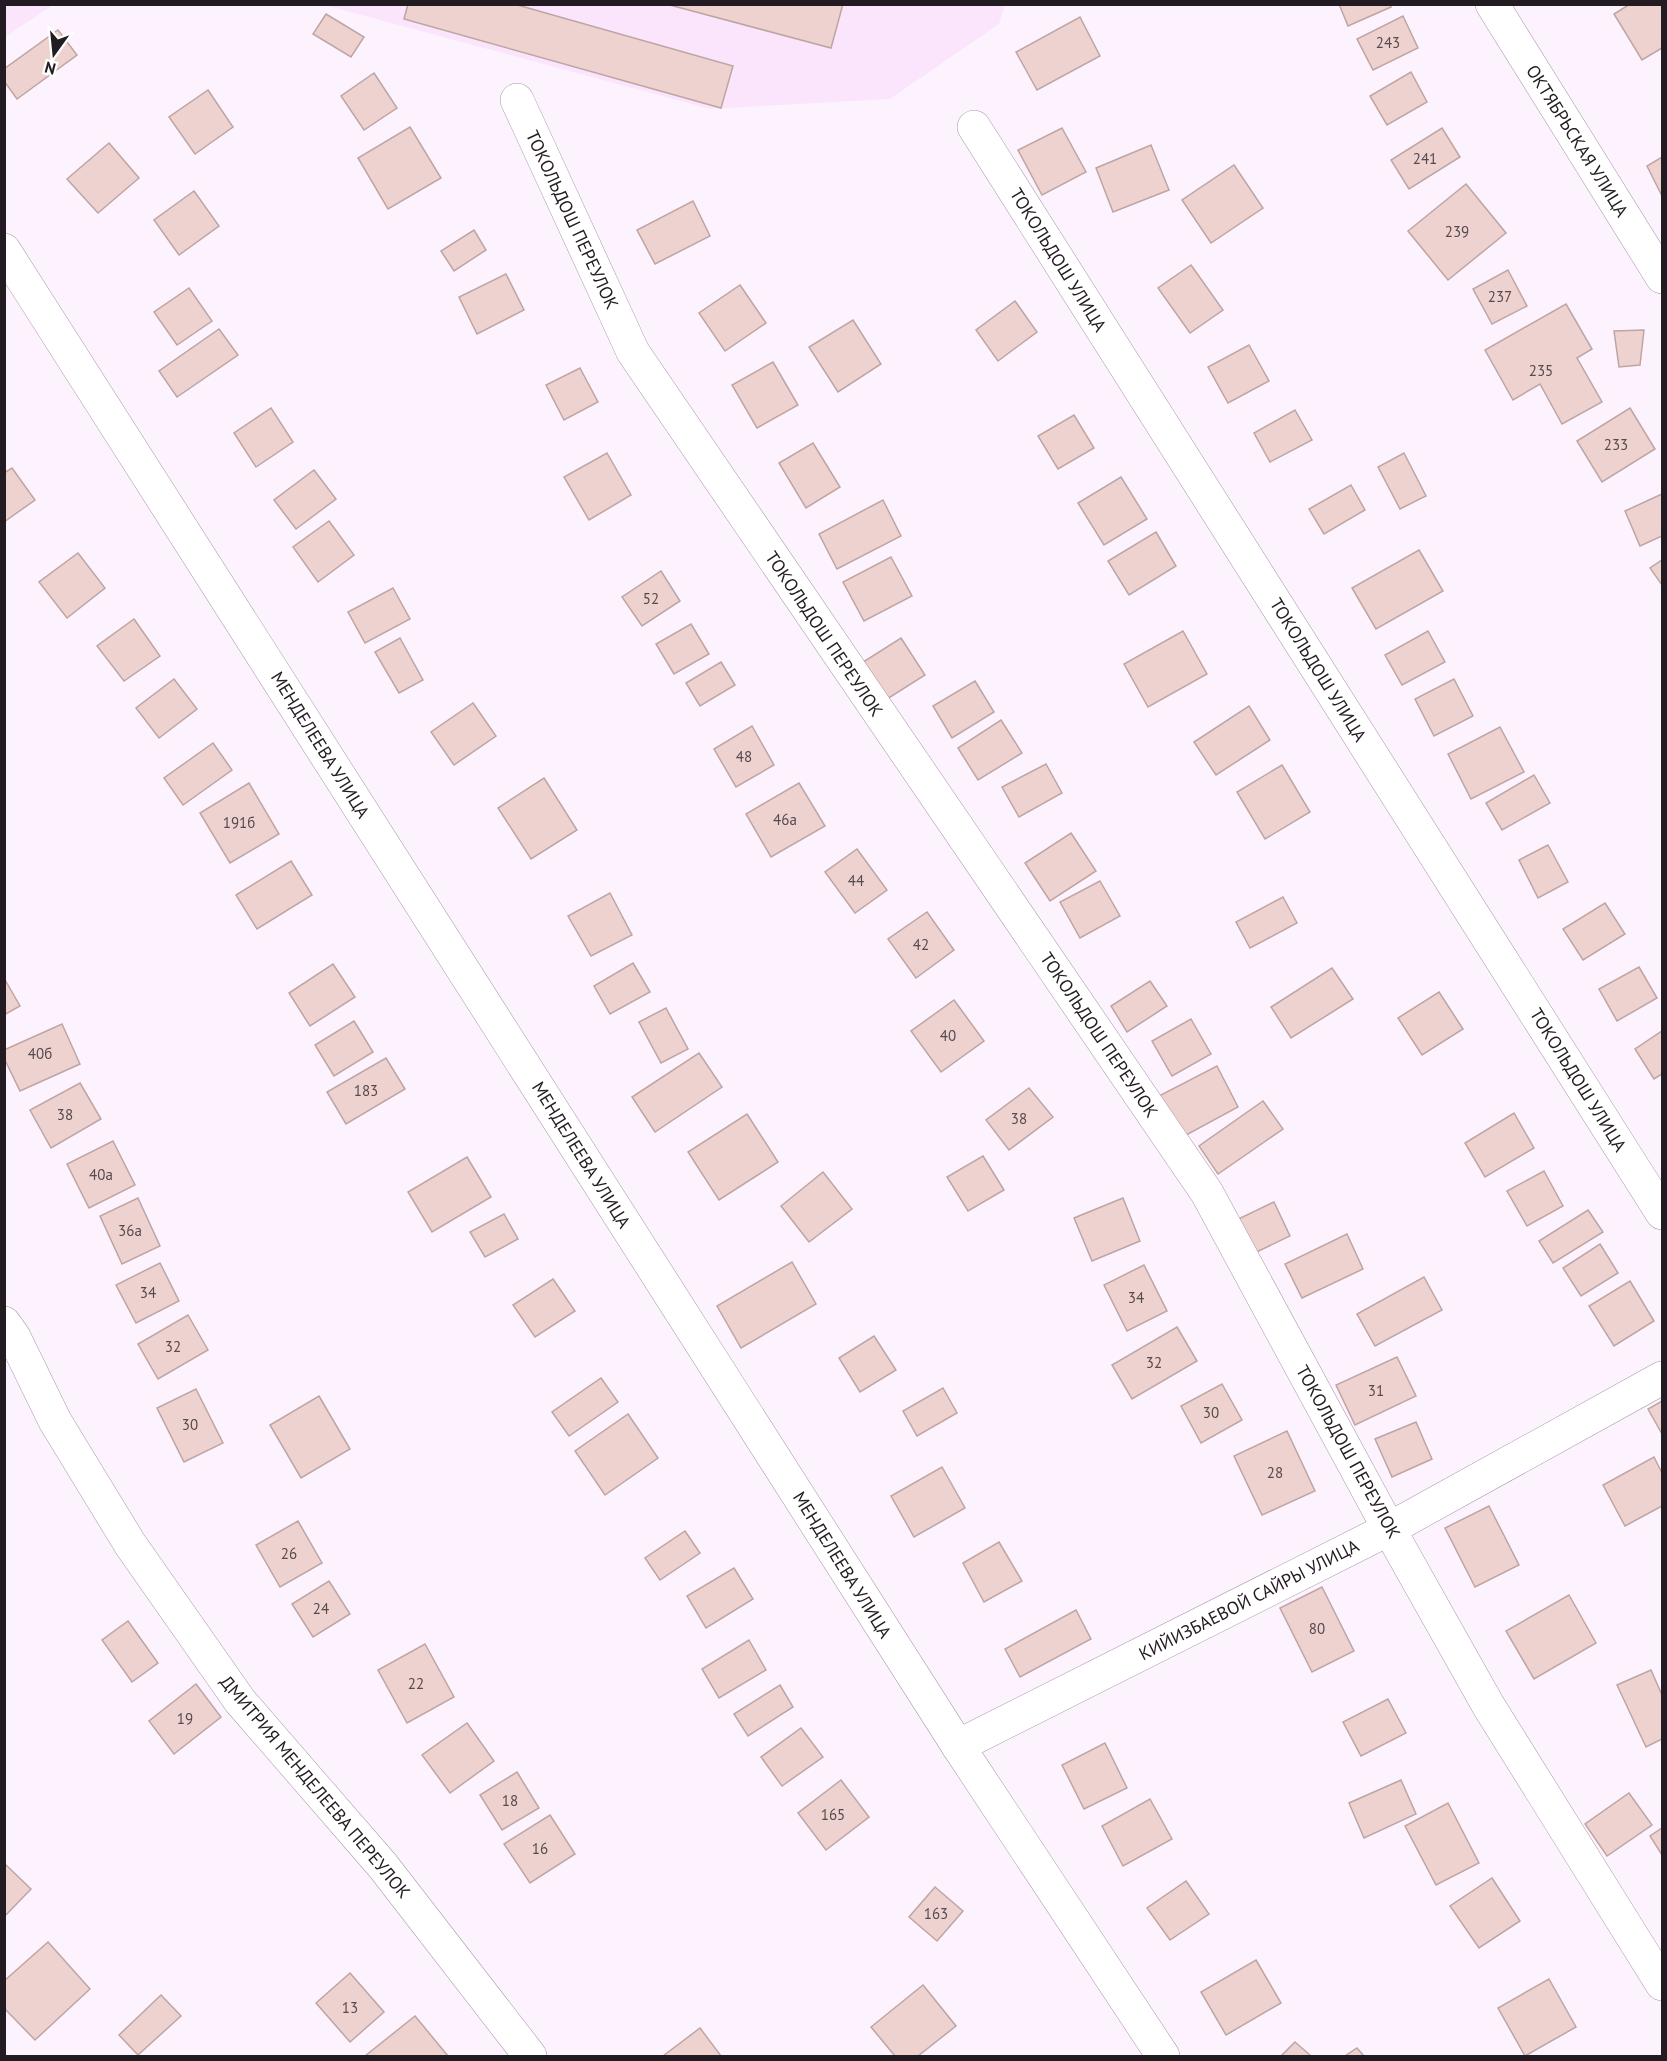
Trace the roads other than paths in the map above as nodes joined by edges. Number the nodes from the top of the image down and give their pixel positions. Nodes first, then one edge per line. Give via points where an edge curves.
1 (1492, 4) edge
2 (517, 100) dead end
3 (974, 127) dead end
4 (4, 250) edge
5 (1662, 277) edge
6 (1662, 1213) edge
7 (4, 1323) edge
8 (1662, 1378) edge
9 (1389, 1529) junction
10 (958, 1746) junction
11 (1662, 1984) edge
12 (530, 2056) edge
13 (1163, 2056) edge

1 - 5 street, ОКТЯБРЬСКАЯ УЛИЦА
2 - 9 street, ТОКОЛЬДОШ ПЕРЕУЛОК via 633,352 1207,1193
3 - 6 street, ТОКОЛЬДОШ УЛИЦА
4 - 10 street, МЕНДЕЛЕЕВА УЛИЦА
7 - 12 street, ДМИТРИЯ МЕНДЕЛЕЕВА ПЕРЕУЛОК via 55,1421 130,1544 240,1701 383,1866
8 - 9 street, КИЙИЗБАЕВОЙ САЙРЫ УЛИЦА
9 - 10 street, КИЙИЗБАЕВОЙ САЙРЫ УЛИЦА
9 - 11 street, ТОКОЛЬДОШ ПЕРЕУЛОК via 1488,1705
10 - 13 street, МЕНДЕЛЕЕВА УЛИЦА

